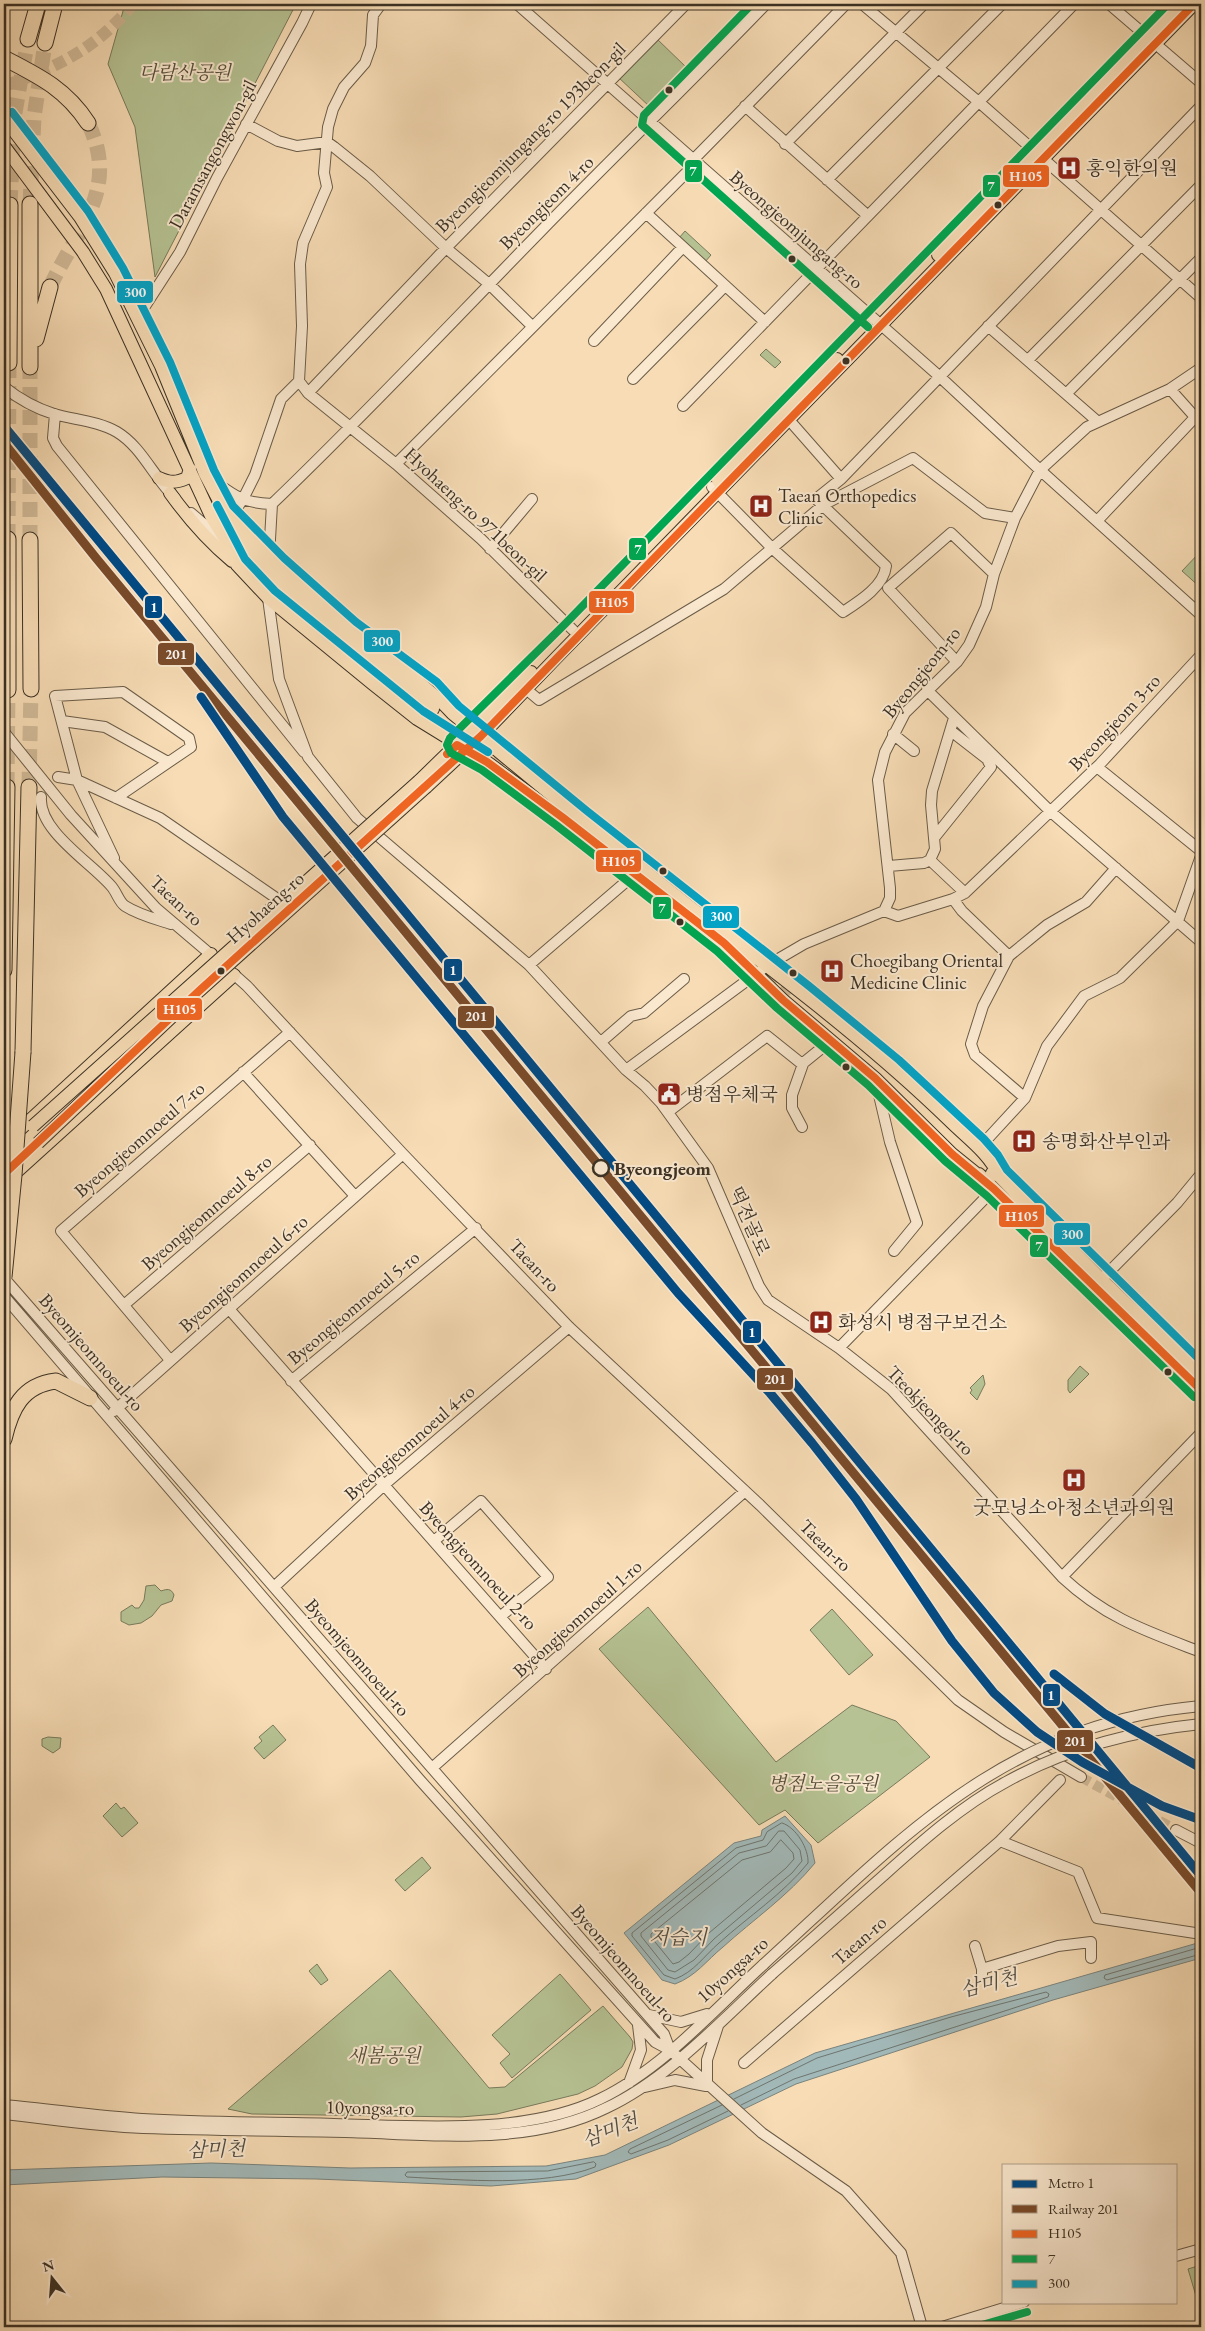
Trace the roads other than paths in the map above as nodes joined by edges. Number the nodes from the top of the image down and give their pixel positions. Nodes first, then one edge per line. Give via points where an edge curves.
1 (38, 4) edge
2 (55, 4) edge
3 (311, 4) edge
4 (381, 4) edge
5 (517, 4) edge
6 (686, 4) edge
7 (766, 4) edge
8 (846, 4) edge
9 (862, 4) edge
10 (924, 4) edge
11 (1002, 4) edge
12 (1074, 4) edge
13 (1109, 4) edge
14 (1182, 4) edge
15 (1194, 4) edge
16 (897, 32) junction
17 (28, 39) tunnel mouth
18 (1154, 40) junction
19 (45, 43) tunnel mouth
20 (4, 58) edge
21 (938, 70) junction
22 (610, 84) junction
23 (1201, 84) edge
24 (980, 103) junction
25 (745, 106) junction
26 (1201, 106) edge
27 (4, 118) edge
28 (651, 122) junction
29 (88, 123) tunnel mouth
30 (246, 124) junction
31 (326, 142) junction
32 (785, 144) junction
33 (4, 146) edge
34 (1040, 155) junction
35 (694, 162) junction
36 (827, 180) junction
37 (1201, 185) edge
38 (30, 204) tunnel mouth
39 (10, 205) tunnel mouth
40 (1100, 209) junction
41 (646, 213) junction
42 (867, 216) junction
43 (1142, 245) junction
44 (683, 247) junction
45 (446, 248) junction
46 (1201, 258) edge
47 (816, 269) junction
48 (1180, 280) junction
49 (489, 284) junction
50 (50, 286) tunnel mouth
51 (724, 287) junction
52 (1201, 298) edge
53 (138, 316) junction
54 (765, 322) junction
55 (878, 323) junction
56 (4, 326) edge
57 (532, 326) junction
58 (988, 326) junction
59 (594, 341) dead end
60 (1028, 360) junction
61 (1201, 368) edge
62 (939, 376) junction
63 (633, 380) dead end
64 (299, 381) junction
65 (4, 387) edge
66 (1170, 389) junction
67 (308, 393) junction
68 (1066, 394) junction
69 (683, 406) dead end
70 (55, 414) junction
71 (1198, 414) edge
72 (790, 421) junction
73 (1096, 421) junction
74 (352, 427) junction
75 (396, 464) junction
76 (190, 469) junction
77 (1040, 470) junction
78 (205, 474) junction
79 (159, 478) junction
80 (840, 479) junction
81 (715, 490) junction
82 (170, 493) junction
83 (243, 499) junction
84 (532, 499) dead end
85 (272, 504) junction
86 (823, 505) junction
87 (228, 517) junction
88 (1015, 518) junction
89 (1097, 521) junction
90 (8, 539) dead end
91 (30, 540) tunnel mouth
92 (225, 542) junction
93 (773, 548) junction
94 (490, 549) junction
95 (269, 557) junction
96 (237, 565) junction
97 (994, 574) junction
98 (268, 598) junction
99 (1201, 615) edge
100 (573, 630) junction
101 (1201, 655) edge
102 (957, 662) junction
103 (523, 686) junction
104 (31, 689) tunnel mouth
105 (8, 690) dead end
106 (927, 690) junction
107 (954, 718) junction
108 (62, 721) junction
109 (951, 731) junction
110 (4, 732) edge
111 (477, 733) junction
112 (893, 734) junction
113 (461, 748) junction
114 (914, 751) dead end
115 (308, 757) junction
116 (168, 762) junction
117 (1096, 767) junction
118 (58, 777) dead end
119 (77, 780) junction
120 (422, 784) junction
121 (6, 787) dead end
122 (29, 787) tunnel mouth
123 (42, 796) dead end
124 (116, 798) junction
125 (1050, 812) junction
126 (934, 838) junction
127 (1201, 851) edge
128 (1201, 856) edge
129 (930, 860) junction
130 (888, 866) junction
131 (119, 868) junction
132 (1116, 868) junction
133 (635, 874) junction
134 (966, 892) junction
135 (953, 899) junction
136 (884, 911) junction
137 (1178, 920) junction
138 (175, 925) junction
139 (1201, 942) edge
140 (213, 956) junction
141 (1010, 956) junction
142 (529, 965) junction
143 (768, 965) junction
144 (4, 970) edge
145 (756, 973) junction
146 (234, 975) junction
147 (684, 979) dead end
148 (788, 994) junction
149 (290, 1032) junction
150 (601, 1042) junction
151 (823, 1047) dead end
152 (803, 1064) junction
153 (626, 1070) junction
154 (243, 1072) junction
155 (875, 1078) junction
156 (1025, 1098) junction
157 (668, 1112) junction
158 (802, 1127) dead end
159 (4, 1144) edge
160 (310, 1145) junction
161 (979, 1148) junction
162 (4, 1153) edge
163 (403, 1154) junction
164 (4, 1174) edge
165 (1201, 1174) edge
166 (1000, 1176) junction
167 (4, 1178) edge
168 (984, 1179) junction
169 (994, 1189) junction
170 (355, 1196) junction
171 (476, 1228) junction
172 (894, 1251) dead end
173 (4, 1277) edge
174 (1098, 1282) junction
175 (4, 1296) edge
176 (124, 1305) junction
177 (229, 1309) junction
178 (569, 1327) junction
179 (839, 1348) junction
180 (170, 1360) junction
181 (1200, 1369) edge
182 (88, 1374) junction
183 (291, 1381) junction
184 (77, 1383) junction
185 (1201, 1390) edge
186 (90, 1398) junction
187 (117, 1408) junction
188 (106, 1417) junction
189 (1201, 1433) edge
190 (4, 1439) edge
191 (144, 1439) junction
192 (134, 1449) junction
193 (384, 1485) junction
194 (744, 1492) junction
195 (434, 1542) junction
196 (242, 1550) junction
197 (228, 1558) junction
198 (1062, 1577) junction
199 (274, 1587) junction
200 (501, 1616) junction
201 (304, 1622) junction
202 (292, 1631) junction
203 (1201, 1652) edge
204 (546, 1669) junction
205 (1201, 1706) edge
206 (1201, 1724) edge
207 (397, 1728) junction
208 (384, 1738) junction
209 (432, 1768) junction
210 (1081, 1777) tunnel mouth
211 (1060, 1780) dead end
212 (469, 1811) junction
213 (457, 1821) junction
214 (1176, 1830) tunnel mouth
215 (1000, 1841) junction
216 (1201, 1843) edge
217 (1196, 1934) dead end
218 (975, 1946) dead end
219 (1091, 1958) dead end
220 (710, 2013) junction
221 (646, 2014) junction
222 (637, 2022) junction
223 (720, 2023) junction
224 (670, 2050) junction
225 (679, 2058) junction
226 (744, 2062) dead end
227 (636, 2084) junction
228 (708, 2086) junction
229 (4, 2105) edge
230 (4, 2114) edge
231 (1201, 2249) edge
232 (1178, 2255) edge
233 (1017, 2304) edge
234 (922, 2327) edge
235 (942, 2327) edge

1 - 17 highway
2 - 19 highway
3 - 30 street, Daramsangongwon-gil
4 - 31 street via 373,15 371,46 365,63 344,87 333,109
5 - 22 street, Byeongjeomjungang-ro
6 - 22 street, Byeongjeomjungang-ro 193beon-gil
7 - 28 street, Byeongjeom 4-ro
8 - 25 street
9 - 16 street
10 - 16 street
11 - 21 street
12 - 24 street
13 - 18 street
14 - 18 main road, Hyohaeng-ro
15 - 18 main road, Hyohaeng-ro
16 - 21 street
16 - 32 street
18 - 23 street
18 - 34 main road, Hyohaeng-ro
20 - 29 highway via 67,95
21 - 24 street
21 - 36 street
22 - 28 street, Byeongjeomjungang-ro
22 - 45 street, Byeongjeomjungang-ro 193beon-gil
24 - 34 street
24 - 42 street
25 - 32 street
25 - 35 street
26 - 40 street
27 - 53 main road via 80,217
28 - 35 street, Byeongjeomjungang-ro
28 - 49 street, Byeongjeom 4-ro
30 - 31 street via 278,141 297,146
30 - 53 street, Daramsangongwon-gil via 180,252
31 - 45 street, Byeongjeomjungang-ro 193beon-gil via 370,176
31 - 64 street via 324,173 327,187 303,243 300,264 302,326
32 - 36 street
33 - 76 main road via 83,252 106,289
34 - 40 street
34 - 55 main road, Hyohaeng-ro
35 - 41 street
35 - 47 street, Byeongjeomjungang-ro
36 - 42 street
37 - 43 street
38 - 50 highway via 30,367
39 - 56 highway via 9,363
40 - 43 street
40 - 58 street
41 - 44 street
41 - 57 street
42 - 47 street
43 - 48 street
43 - 60 street
44 - 51 street
44 - 59 street
45 - 49 street
45 - 67 street
46 - 48 street
47 - 54 street
47 - 55 street, Byeongjeomjungang-ro
48 - 52 street
48 - 68 street
49 - 57 street
49 - 74 street, Byeongjeom 4-ro
51 - 54 street
51 - 63 street
53 - 78 main road
54 - 69 street
55 - 62 street, Byeongjeomjungang-ro
55 - 72 main road, Hyohaeng-ro
55 - 81 main road, Hyohaeng-ro
57 - 75 street
58 - 60 street
58 - 62 street
60 - 68 street
61 - 66 street, Byeongjeom-ro
62 - 77 street, Byeongjeomjungang-ro
62 - 80 street
64 - 67 street
64 - 83 street via 280,398 255,475
65 - 70 street via 25,402
66 - 71 street
66 - 73 street, Byeongjeom-ro
67 - 74 street
68 - 73 street
70 - 79 street via 118,432
70 - 115 street, 떡전골로 via 53,438 57,446
71 - 89 street
72 - 80 street
72 - 81 main road, Hyohaeng-ro
73 - 77 street, Byeongjeom-ro
74 - 75 street, Hyohaeng-ro 971beon-gil
74 - 85 street, Byeongjeom 4-ro
75 - 94 street, Hyohaeng-ro 971beon-gil
76 - 79 main road via 187,478 180,482 170,483
76 - 92 main road
77 - 88 street, Byeongjeom-ro
77 - 89 street, Byeongjeomjungang-ro
78 - 83 street via 235,497
78 - 87 main road
79 - 82 street
80 - 86 street via 816,499
81 - 93 street
81 - 100 main road, Hyohaeng-ro
81 - 103 main road, Hyohaeng-ro
82 - 92 street
82 - 96 main road via 216,548
83 - 85 street
83 - 87 street
84 - 94 street
85 - 95 street
86 - 88 street via 913,458 985,513
86 - 93 street
86 - 93 street via 886,566 885,576 879,584 843,612
87 - 92 main road via 248,549 272,574 431,711 285,600
87 - 95 main road
88 - 97 street, Byeongjeom-ro
89 - 99 street, Byeongjeomjungang-ro
90 - 105 highway
91 - 104 highway
92 - 96 main road
93 - 103 street via 724,589 539,700
94 - 100 street, Hyohaeng-ro 971beon-gil
95 - 111 main road via 350,630 431,690
96 - 98 main road
97 - 102 street, Byeongjeom-ro via 979,624 970,645
97 - 102 street via 951,533 888,588
98 - 113 main road via 409,714
98 - 115 street via 279,679
100 - 103 main road, Hyohaeng-ro
101 - 117 street, Byeongjeom 3-ro
102 - 106 street, Byeongjeom-ro
103 - 111 main road, Hyohaeng-ro
106 - 107 street
106 - 112 street, Byeongjeom-ro via 905,713
107 - 109 street
107 - 125 street
108 - 116 street via 105,727
108 - 116 street via 55,696 123,692 189,738 191,747
108 - 119 street
109 - 126 street via 932,791
109 - 126 street via 987,759 991,767
110 - 131 street, Taean-ro
111 - 113 main road, Hyohaeng-ro
111 - 143 main road via 609,842
112 - 114 street
112 - 130 street, Byeongjeom-ro via 878,780
113 - 120 main road, Hyohaeng-ro
113 - 133 main road via 487,762
115 - 142 street, 떡전골로 via 357,818
116 - 124 street
117 - 125 street, Byeongjeom 3-ro
117 - 127 street
118 - 119 street
119 - 124 street
119 - 131 street
120 - 162 main road, bridge
120 - 164 main road, Hyohaeng-ro, bridge
121 - 144 highway
122 - 173 highway, bridge via 23,1052
123 - 138 street via 41,806 52,828 112,888 124,905
124 - 140 street via 160,818 279,900
125 - 132 street
125 - 134 street, Byeongjeom 3-ro
126 - 129 street via 935,848
128 - 137 street
129 - 130 street via 916,865
129 - 134 street
130 - 136 street, Byeongjeom-ro via 890,898
131 - 138 street, Taean-ro
132 - 137 street
132 - 141 street via 1086,902 1047,925
133 - 142 street
133 - 145 main road via 724,943
134 - 135 street, Byeongjeom 3-ro
135 - 136 street, Byeongjeom 3-ro via 898,916
135 - 141 street
136 - 143 street via 804,944
137 - 139 street
137 - 156 street via 1120,978 1084,996 1047,1046
138 - 140 street, Taean-ro
140 - 146 street, Taean-ro
140 - 159 main road
141 - 156 street via 983,1006 971,1044 975,1055
142 - 150 street, 떡전골로
143 - 145 street
143 - 148 main road
145 - 148 main road
145 - 153 street
146 - 149 street, Taean-ro
146 - 167 main road via 13,1175
147 - 150 street via 644,1013 631,1016
148 - 155 main road
148 - 161 main road via 888,1062
148 - 166 main road via 895,1079 992,1173
148 - 168 main road
149 - 154 street
149 - 163 street, Taean-ro
150 - 153 street, 떡전골로
151 - 152 street
152 - 157 street via 767,1036
152 - 158 street via 792,1095 792,1108
153 - 157 street, 떡전골로
154 - 160 street
154 - 176 street, Byeongjeomnoeul 7-ro via 61,1231
155 - 168 main road via 952,1154
155 - 172 street via 890,1142 917,1222
156 - 161 street
157 - 179 street, 떡전골로 via 708,1168 768,1300
160 - 170 street
160 - 176 street, Byeongjeomnoeul 8-ro
161 - 166 main road
163 - 170 street, Byeongjeomnoeul 6-ro
163 - 171 street, Taean-ro
165 - 174 street via 1177,1204
166 - 174 main road
168 - 169 main road
169 - 174 main road
169 - 179 street
170 - 177 street, Byeongjeomnoeul 6-ro
171 - 178 street, Taean-ro
171 - 183 street, Byeongjeomnoeul 5-ro
173 - 182 street, Byeomjeomnoeul-ro
174 - 181 main road
174 - 185 main road
175 - 184 street, Byeomjeomnoeul-ro
176 - 180 street, Byeongjeomnoeul 7-ro
177 - 180 street, Byeongjeomnoeul 6-ro
177 - 183 street
178 - 193 street, Byeongjeomnoeul 4-ro
178 - 194 street, Taean-ro
179 - 198 street, Tteokjeongol-ro via 891,1389
180 - 187 street, Byeongjeomnoeul 6-ro
182 - 184 street via 86,1379
182 - 187 street, Byeomjeomnoeul-ro
183 - 193 street, Byeongjeomnoeul 5-ro
184 - 186 street, Byeomjeomnoeul-ro
186 - 188 street, Byeomjeomnoeul-ro
186 - 190 highway via 56,1381 36,1386 18,1399
187 - 188 street, Byeongjeomnoeul 6-ro
187 - 191 street, Byeomjeomnoeul-ro
188 - 192 street, Byeomjeomnoeul-ro
189 - 198 street
191 - 192 street via 135,1443
191 - 196 street, Byeomjeomnoeul-ro
192 - 197 street, Byeomjeomnoeul-ro
193 - 195 street, Byeongjeomnoeul 2-ro
193 - 199 street, Byeongjeomnoeul 4-ro
194 - 204 street, Byeongjeomnoeul 1-ro
194 - 210 street, Taean-ro via 760,1504 958,1700 1004,1732
195 - 200 street, Byeongjeomnoeul 2-ro
195 - 200 street via 481,1501 548,1577
196 - 197 street via 236,1559
196 - 199 street, Byeomjeomnoeul-ro
197 - 202 street, Byeomjeomnoeul-ro
198 - 203 street, Tteokjeongol-ro via 1110,1615
199 - 201 street, Byeomjeomnoeul-ro
200 - 204 street, Byeongjeomnoeul 2-ro
201 - 202 street via 298,1622
201 - 207 street, Byeomjeomnoeul-ro
202 - 208 street, Byeomjeomnoeul-ro
204 - 209 street, Byeongjeomnoeul 1-ro
205 - 220 street, 10yongsa-ro, bridge via 1132,1716 1085,1730 1039,1748 984,1777 907,1834
206 - 223 street, 10yongsa-ro, bridge via 1142,1732 1078,1749 1005,1782 932,1834
207 - 208 street
207 - 209 street, Byeomjeomnoeul-ro
208 - 213 street, Byeomjeomnoeul-ro
209 - 212 street, Byeomjeomnoeul-ro
211 - 215 street, Taean-ro
212 - 213 street via 463,1810
212 - 221 street, Byeomjeomnoeul-ro
213 - 222 street, Byeomjeomnoeul-ro
214 - 216 street
215 - 217 street via 1078,1872 1097,1918
215 - 226 street, Taean-ro
218 - 219 street via 982,1973 1058,1946 1091,1942
220 - 221 street via 681,2022
220 - 224 street, 10yongsa-ro
221 - 222 street via 645,2019
221 - 224 street, Byeomjeomnoeul-ro via 664,2034
222 - 224 street, Byeomjeomnoeul-ro via 654,2042
222 - 227 street via 641,2050
223 - 225 street, 10yongsa-ro
223 - 228 street via 709,2048
224 - 225 street
224 - 227 street, 10yongsa-ro
225 - 227 street, 10yongsa-ro
225 - 228 street
227 - 228 street via 675,2080
227 - 229 street, 10yongsa-ro via 567,2112 473,2126 142,2119
227 - 230 street, 10yongsa-ro via 606,2108 562,2124 483,2134 141,2128
228 - 234 street via 762,2134 846,2191 901,2253
231 - 232 street
233 - 235 street

